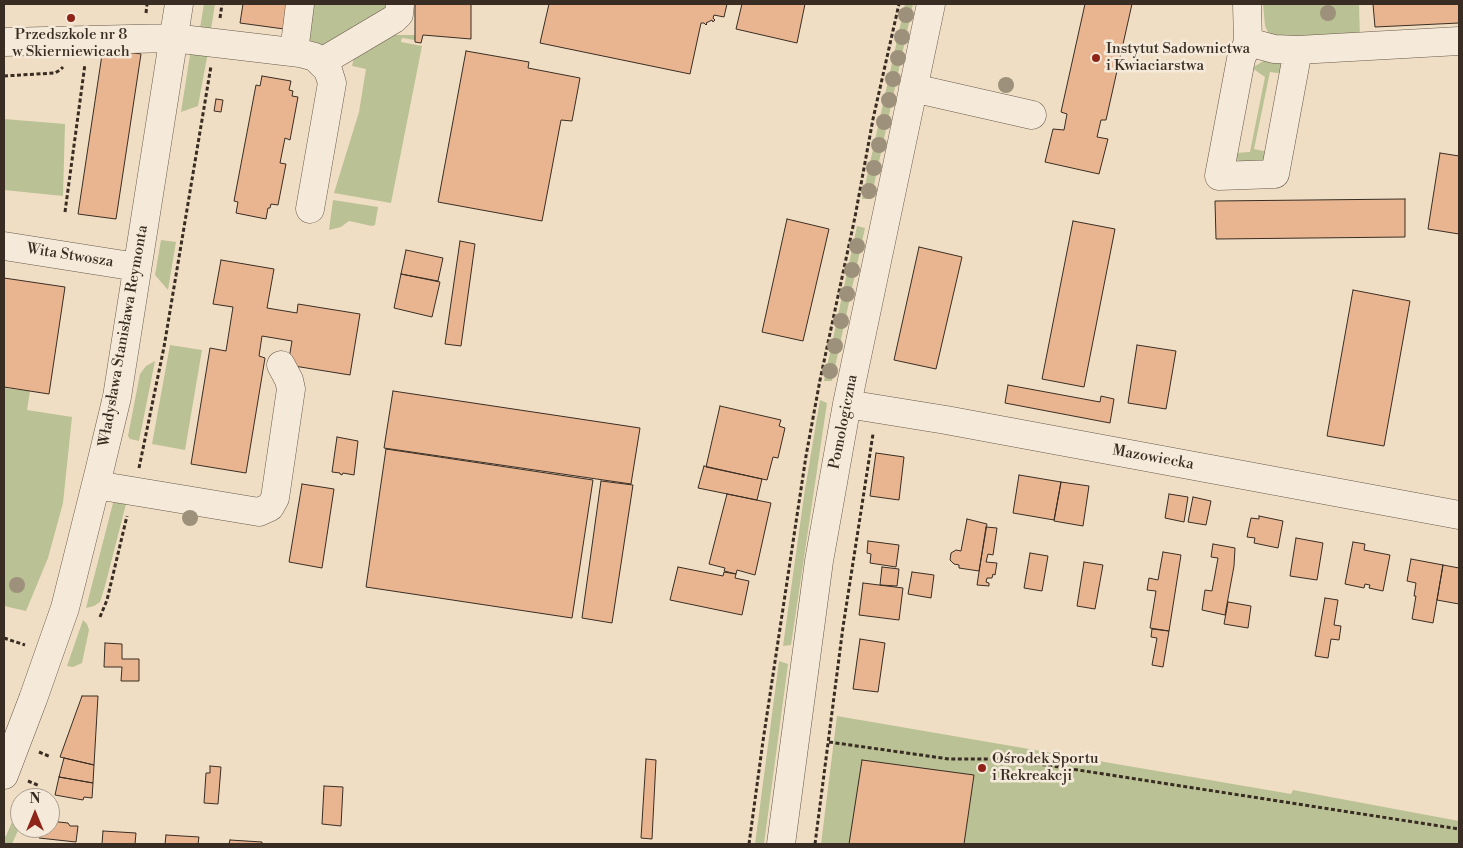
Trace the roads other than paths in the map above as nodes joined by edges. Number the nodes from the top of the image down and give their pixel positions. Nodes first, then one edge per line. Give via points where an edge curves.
1 (179, 4) edge
2 (300, 4) edge
3 (400, 4) edge
4 (931, 4) edge
5 (1247, 4) edge
6 (173, 38) junction
7 (1459, 40) edge
8 (4, 42) edge
9 (1248, 42) junction
10 (1298, 50) junction
11 (294, 52) junction
12 (323, 65) junction
13 (913, 88) junction
14 (1032, 115) dead end
15 (310, 209) dead end
16 (4, 246) edge
17 (137, 267) junction
18 (281, 365) dead end
19 (847, 404) junction
20 (96, 486) junction
21 (1459, 515) edge
22 (16, 778) edge
23 (781, 844) edge

1 - 6 street, Władysława Stanisława Reymonta
2 - 11 street
3 - 12 street via 399,14 394,19 330,57
4 - 13 street, Pomologiczna
5 - 9 street
6 - 8 street
6 - 11 street
6 - 17 street, Władysława Stanisława Reymonta
7 - 10 street
9 - 10 street
9 - 10 street via 1241,58 1218,176 1275,174
11 - 12 street via 315,57
12 - 15 street via 332,84
13 - 14 street
13 - 19 street, Pomologiczna
16 - 17 street, Wita Stwosza
17 - 20 street, Władysława Stanisława Reymonta via 117,397
18 - 20 street via 292,389 275,498 270,507 260,512
19 - 21 street, Mazowiecka
19 - 23 street, Pomologiczna via 819,561
20 - 22 street, Władysława Stanisława Reymonta via 65,608 33,699

